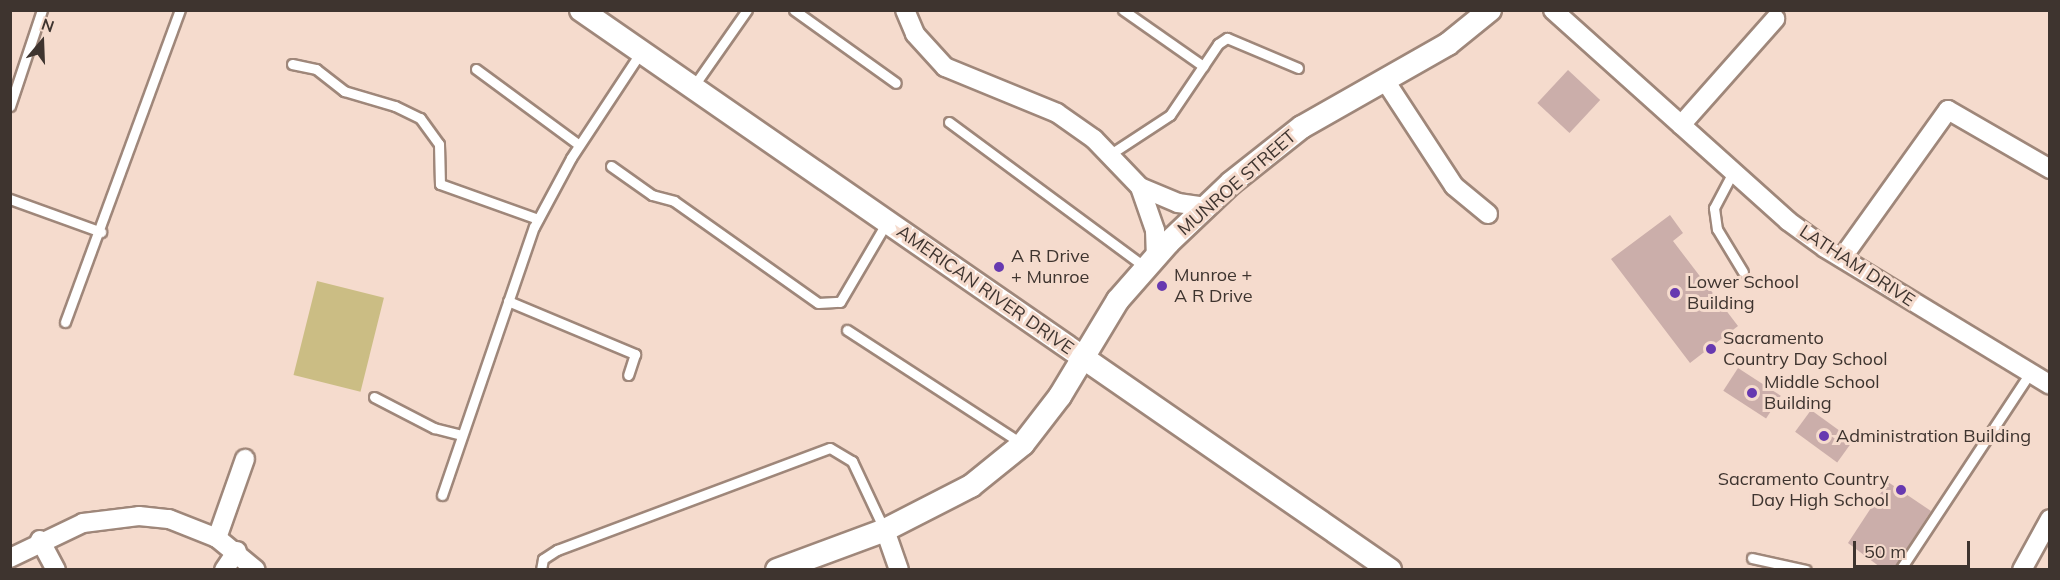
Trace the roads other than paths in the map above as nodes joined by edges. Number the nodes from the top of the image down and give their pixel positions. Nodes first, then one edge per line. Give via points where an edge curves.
1 (42, 10) edge
2 (180, 10) edge
3 (581, 10) edge
4 (747, 10) edge
5 (794, 10) edge
6 (905, 10) edge
7 (1122, 10) edge
8 (1490, 10) edge
9 (1553, 10) edge
10 (1775, 19) dead end
11 (641, 52) junction
12 (292, 64) dead end
13 (1203, 66) junction
14 (1298, 68) dead end
15 (476, 69) dead end
16 (1386, 82) junction
17 (896, 83) dead end
18 (693, 87) junction
19 (10, 106) edge
20 (949, 123) dead end
21 (1681, 126) junction
22 (579, 145) junction
23 (1109, 155) junction
24 (611, 166) dead end
25 (2049, 169) edge
26 (1733, 172) junction
27 (1140, 187) junction
28 (10, 200) edge
29 (1206, 207) junction
30 (1488, 214) dead end
31 (538, 219) junction
32 (888, 221) junction
33 (101, 232) junction
34 (1842, 258) junction
35 (1151, 261) junction
36 (1743, 273) dead end
37 (508, 301) junction
38 (65, 322) dead end
39 (847, 330) dead end
40 (1081, 357) junction
41 (2030, 374) junction
42 (627, 375) dead end
43 (2049, 385) edge
44 (374, 397) dead end
45 (462, 435) junction
46 (1023, 444) junction
47 (245, 459) dead end
48 (442, 495) dead end
49 (2049, 519) edge
50 (885, 530) junction
51 (217, 538) junction
52 (40, 540) junction
53 (237, 551) junction
54 (10, 558) edge
55 (1752, 558) dead end
56 (56, 570) edge
57 (224, 570) edge
58 (256, 570) edge
59 (541, 570) edge
60 (777, 570) edge
61 (899, 570) edge
62 (1390, 570) edge
63 (1806, 570) edge
64 (1900, 570) edge
65 (2022, 570) edge

1 - 19 lane
2 - 33 lane
3 - 11 street, AMERICAN RIVER DRIVE
4 - 18 lane
5 - 17 lane
6 - 23 street via 915,34 945,67 1057,113
7 - 13 lane
8 - 16 street, MUNROE STREET via 1448,44
9 - 21 street, LATHAM DRIVE
10 - 21 street
11 - 18 street, AMERICAN RIVER DRIVE
11 - 22 lane
12 - 31 lane via 315,69 344,91 420,118 439,144 440,184
13 - 14 lane via 1227,38
13 - 23 lane via 1170,115
15 - 22 lane
16 - 29 street, MUNROE STREET via 1302,127
16 - 30 street via 1454,186
18 - 32 street, AMERICAN RIVER DRIVE
20 - 35 lane
21 - 26 street, LATHAM DRIVE
22 - 31 lane
23 - 27 street
24 - 32 lane via 652,195 674,201 818,303 840,302
25 - 34 street via 1948,110
26 - 34 street, LATHAM DRIVE via 1788,221
26 - 36 lane via 1714,208 1717,229
27 - 29 street via 1178,202
27 - 35 street via 1155,230
28 - 33 lane
29 - 35 street, MUNROE STREET
31 - 37 lane
32 - 40 street, AMERICAN RIVER DRIVE
33 - 38 lane
34 - 41 street, LATHAM DRIVE
35 - 40 street, MUNROE STREET
37 - 42 lane via 635,354
37 - 45 lane
39 - 46 lane
40 - 46 street, MUNROE STREET via 1060,396
40 - 62 street, AMERICAN RIVER DRIVE
41 - 43 street, LATHAM DRIVE
41 - 64 lane
44 - 45 lane via 435,428
45 - 48 lane
46 - 50 street, MUNROE STREET via 970,486
47 - 51 street
49 - 65 street
50 - 59 lane via 852,461 830,448 557,550 543,559
50 - 60 street, MUNROE STREET
50 - 61 street
51 - 52 street via 169,519 139,516 83,523
51 - 53 street
52 - 54 street
52 - 56 street
53 - 57 street
53 - 58 street
55 - 63 lane

